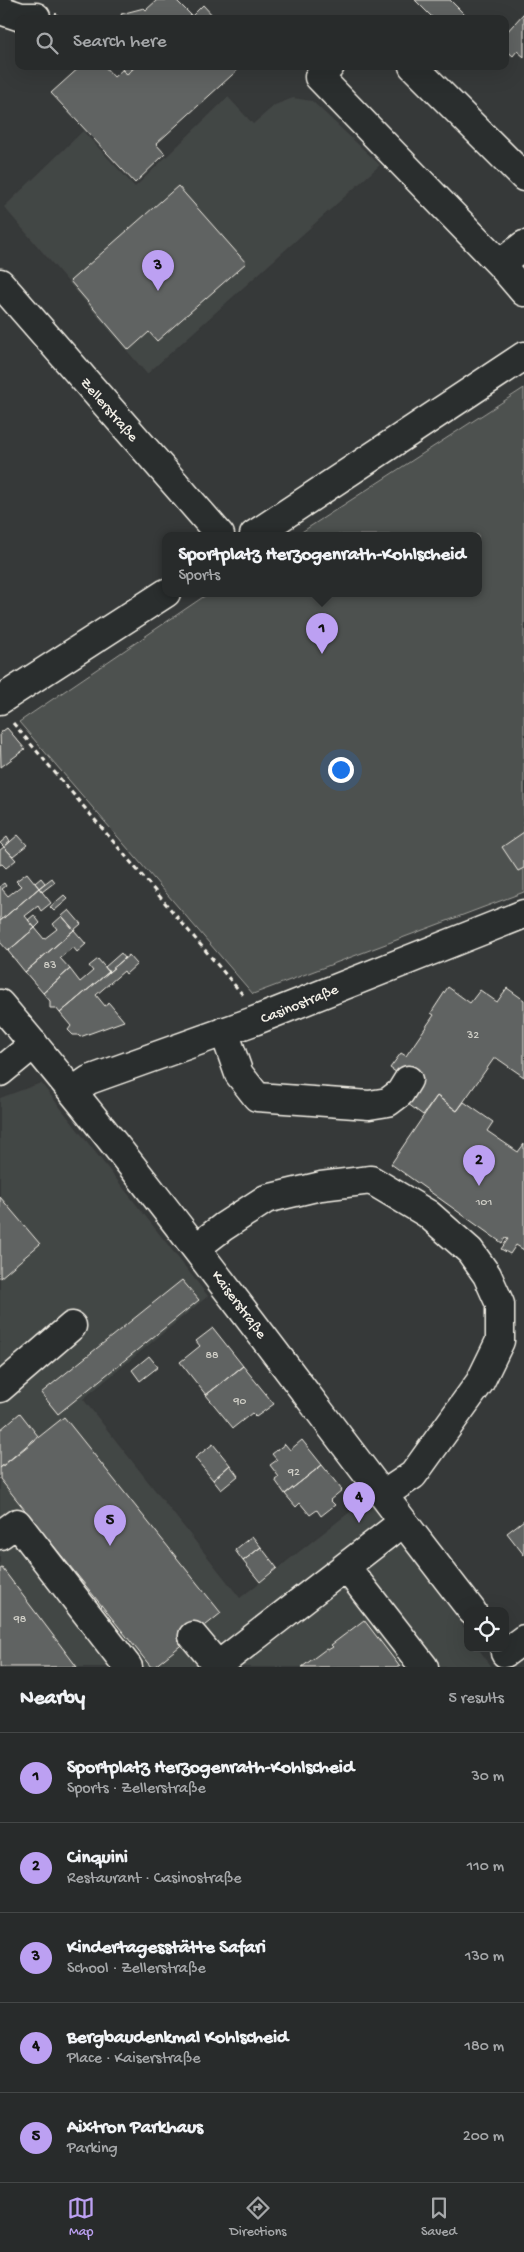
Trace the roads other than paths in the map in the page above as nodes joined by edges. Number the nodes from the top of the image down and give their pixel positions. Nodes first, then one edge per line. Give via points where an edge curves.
1 (0, 10) edge
2 (15, 15) edge
3 (326, 70) edge
4 (417, 70) edge
5 (524, 178) edge
6 (524, 245) edge
7 (500, 264) junction
8 (0, 283) edge
9 (524, 292) edge
10 (524, 356) edge
11 (217, 532) edge
12 (259, 532) edge
13 (162, 596) edge
14 (6, 711) edge
15 (524, 914) edge
16 (0, 1004) edge
17 (224, 1031) junction
18 (34, 1044) junction
19 (0, 1072) edge
20 (408, 1080) dead end
21 (73, 1091) junction
22 (196, 1247) junction
23 (72, 1326) dead end
24 (0, 1388) edge
25 (383, 1495) junction
26 (403, 1522) junction
27 (0, 1535) edge
28 (346, 1567) junction
29 (469, 1607) edge
30 (194, 1636) dead end
31 (217, 1666) edge
32 (128, 1667) edge
33 (424, 1667) edge

1 - 2 street
3 - 7 street via 319,77
4 - 5 street
6 - 7 street
7 - 9 street
8 - 11 street, Zellerstraße
10 - 12 street
13 - 14 street
15 - 17 street, Casinostraße
16 - 18 street, Kaiserstraße
17 - 20 street via 239,1074 257,1097 369,1105 388,1102 400,1093
17 - 21 street, Casinostraße via 89,1080
18 - 19 street
18 - 21 street, Kaiserstraße
21 - 22 street, Kaiserstraße
22 - 25 street, Kaiserstraße
22 - 25 street via 266,1199 321,1186 371,1180 428,1214 470,1251 487,1275 500,1304 500,1341 480,1382 413,1475
23 - 24 street
25 - 26 street, Kaiserstraße
26 - 28 street
26 - 29 street, Kaiserstraße
27 - 32 street via 16,1523
28 - 31 street
28 - 33 street
30 - 31 street

